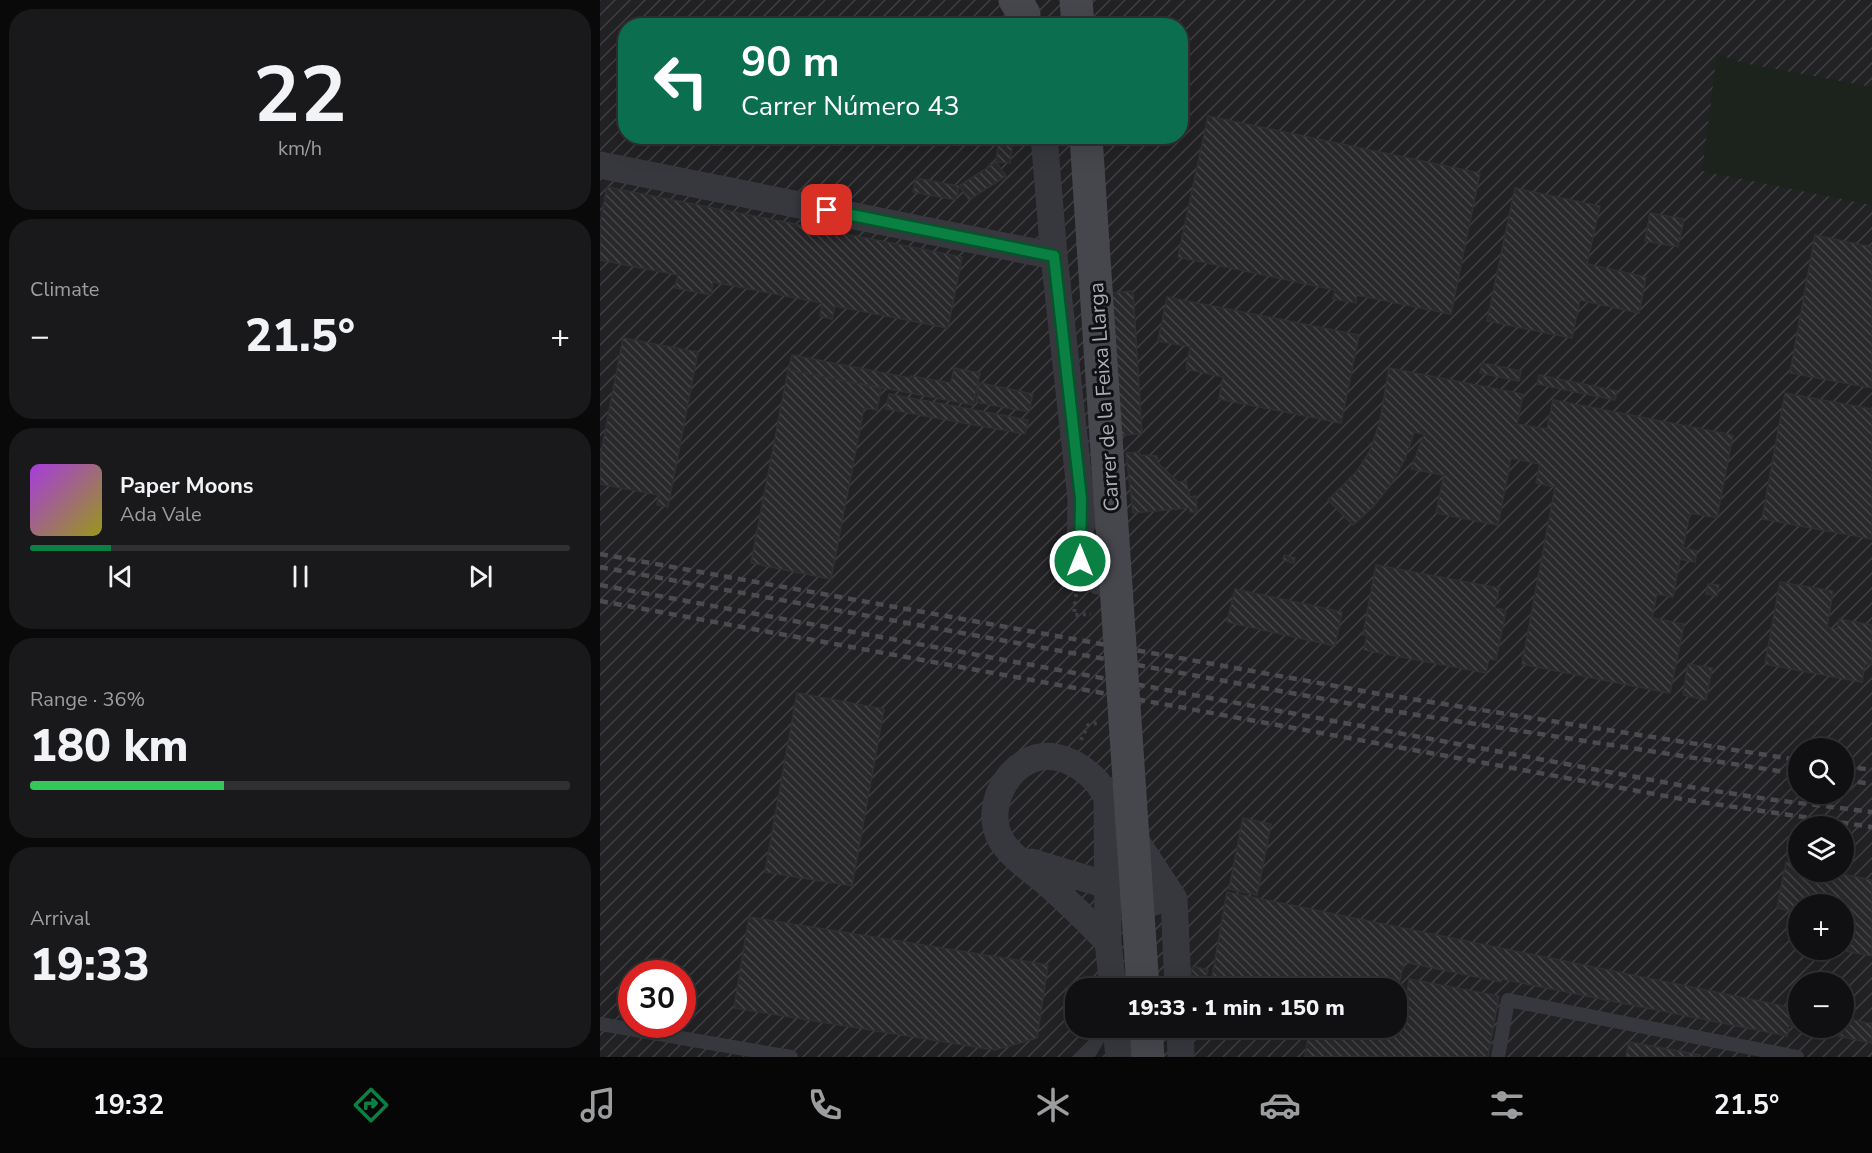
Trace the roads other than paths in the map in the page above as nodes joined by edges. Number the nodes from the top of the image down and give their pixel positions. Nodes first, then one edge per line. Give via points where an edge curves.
1 (1045, 144) edge
2 (1087, 144) edge
3 (600, 165) edge
4 (1054, 256) junction
5 (1081, 499) dead end
6 (1107, 796) junction
7 (1011, 851) junction
8 (1107, 885) junction
9 (1108, 942) junction
10 (1112, 978) edge
11 (1142, 978) edge
12 (1168, 978) edge
13 (1178, 978) edge
14 (600, 1024) edge
15 (1098, 1038) edge
16 (1117, 1038) edge
17 (1147, 1038) edge
18 (1171, 1038) edge
19 (1180, 1038) edge
20 (790, 1057) edge
21 (1082, 1057) edge
22 (1119, 1057) edge
23 (1148, 1057) edge
24 (1172, 1057) edge
25 (1181, 1057) edge
26 (1498, 1057) edge
27 (1797, 1057) edge

1 - 4 street, Carrer de la Feixa Llarga
2 - 11 main road, Carrer de la Feixa Llarga, bridge
3 - 4 street
4 - 5 street, Carrer de la Feixa Llarga
6 - 7 street via 1086,771 1071,761 1040,757 1026,764 1003,785 994,811 996,826
6 - 8 street
6 - 13 street via 1174,899
7 - 8 street via 1032,863
7 - 9 street
8 - 9 street
8 - 12 street via 1155,902
9 - 10 street
14 - 20 lane
15 - 21 lane
16 - 22 street
17 - 23 main road
18 - 24 street
19 - 25 street
26 - 27 lane via 1508,1000

